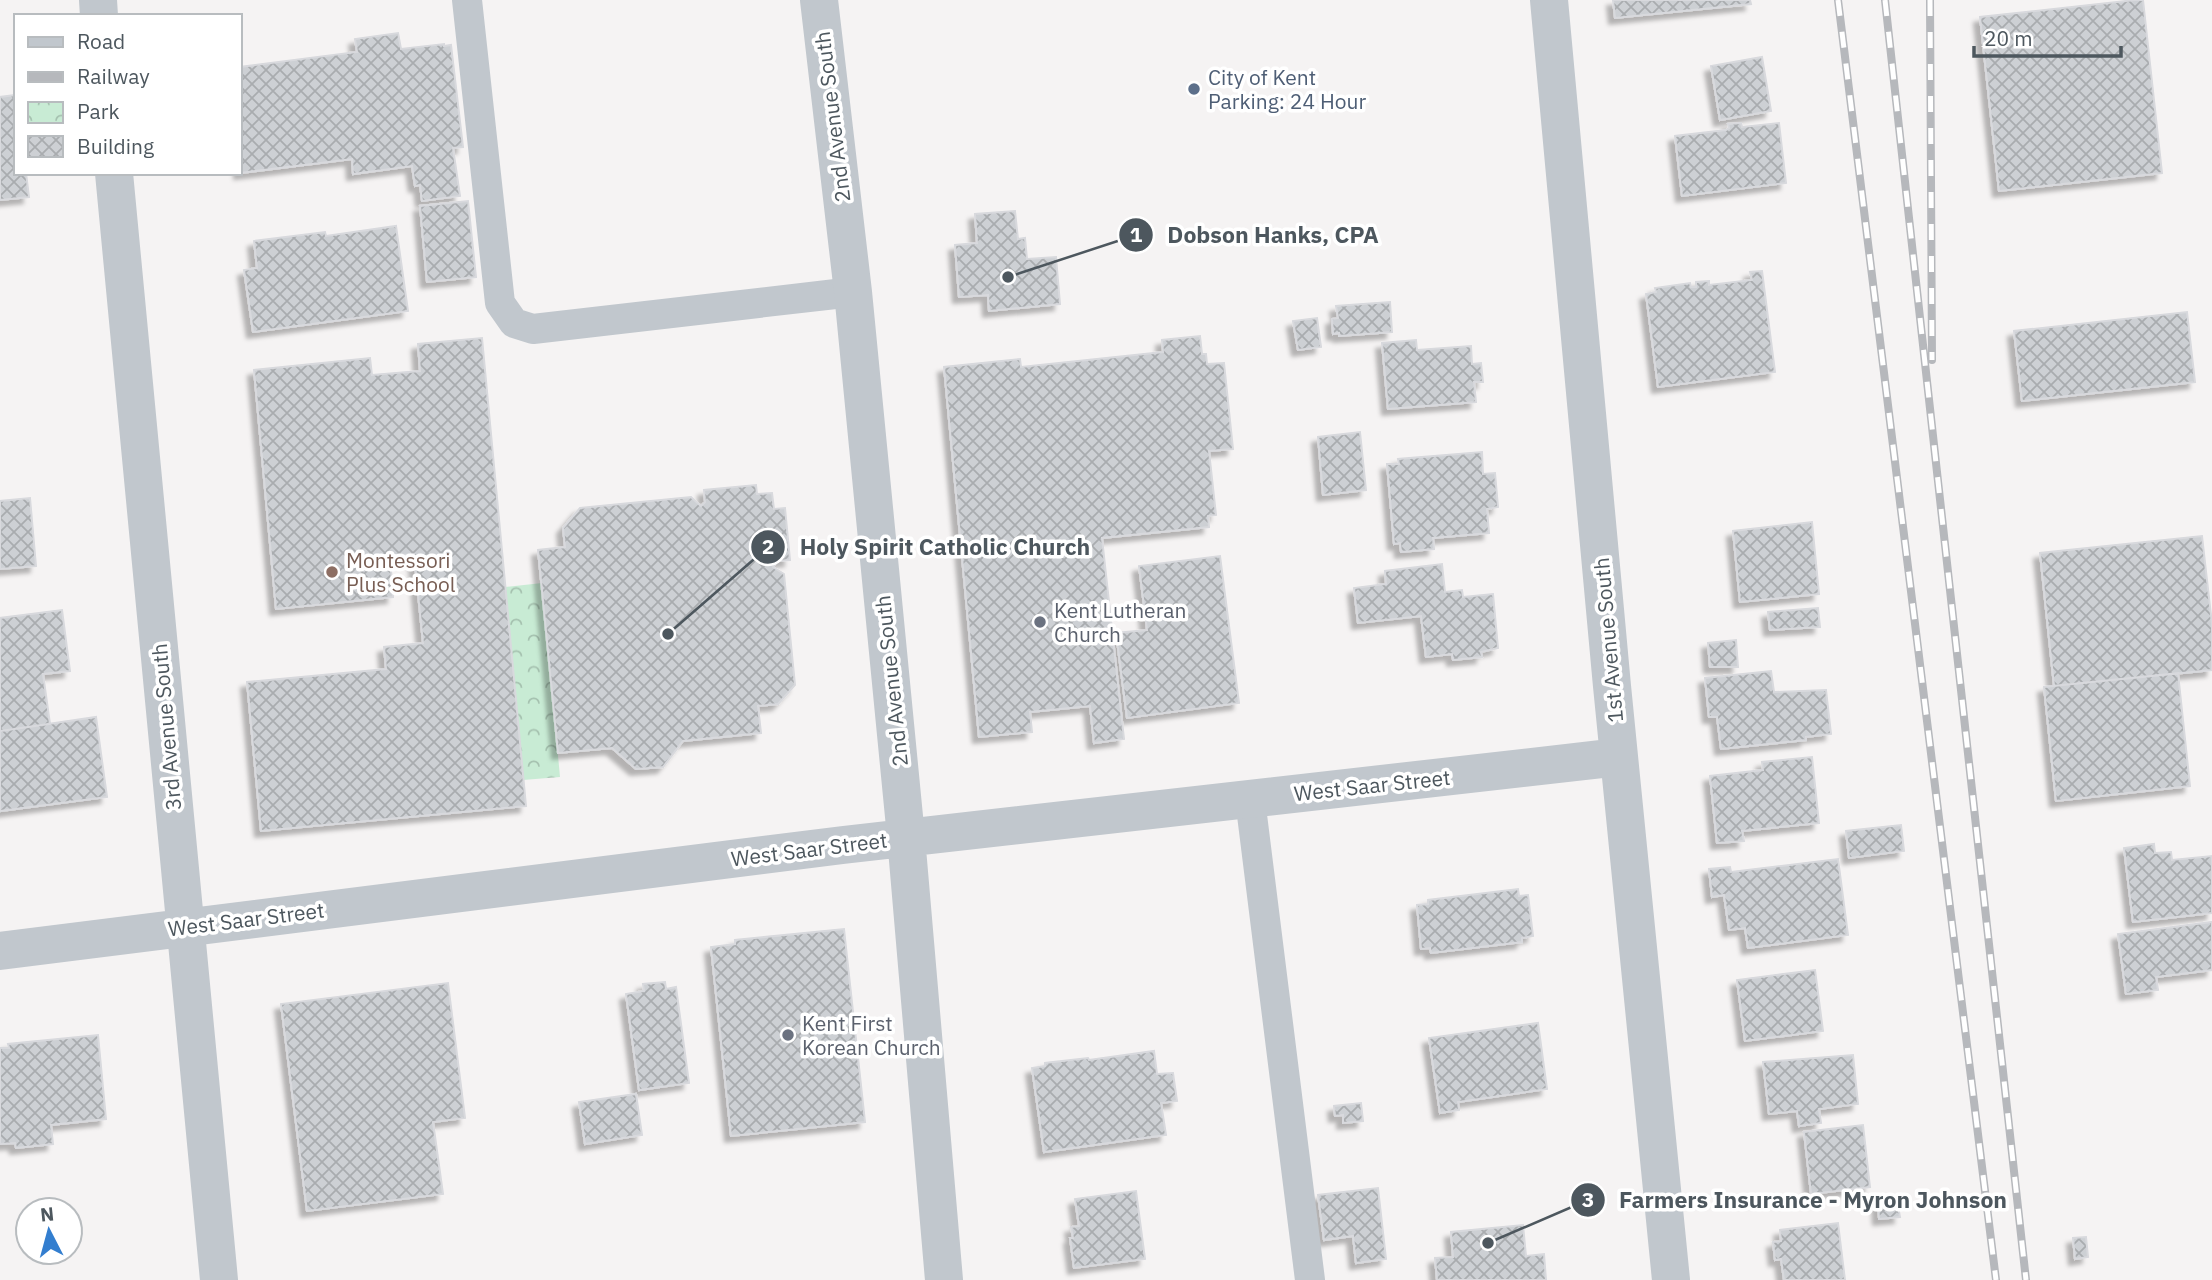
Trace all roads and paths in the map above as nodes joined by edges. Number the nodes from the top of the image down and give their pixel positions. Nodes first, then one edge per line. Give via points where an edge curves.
1 (467, 0) edge
2 (818, 0) edge
3 (1549, 0) edge
4 (114, 175) edge
5 (853, 292) junction
6 (1619, 757) junction
7 (1250, 799) junction
8 (906, 837) junction
9 (185, 926) junction
10 (0, 951) edge
11 (219, 1280) edge
12 (944, 1280) edge
13 (1310, 1280) edge
14 (1671, 1280) edge

1 - 5 lane via 500,303 514,323 533,329
2 - 5 street, 2nd Avenue South
3 - 6 street, 1st Avenue South
4 - 9 street, 3rd Avenue South
5 - 8 street, 2nd Avenue South
6 - 7 street, West Saar Street
6 - 14 street, 1st Avenue South
7 - 8 street, West Saar Street
7 - 13 lane
8 - 9 street, West Saar Street
8 - 12 street, 2nd Avenue South
9 - 10 street, West Saar Street
9 - 11 street, 3rd Avenue South

